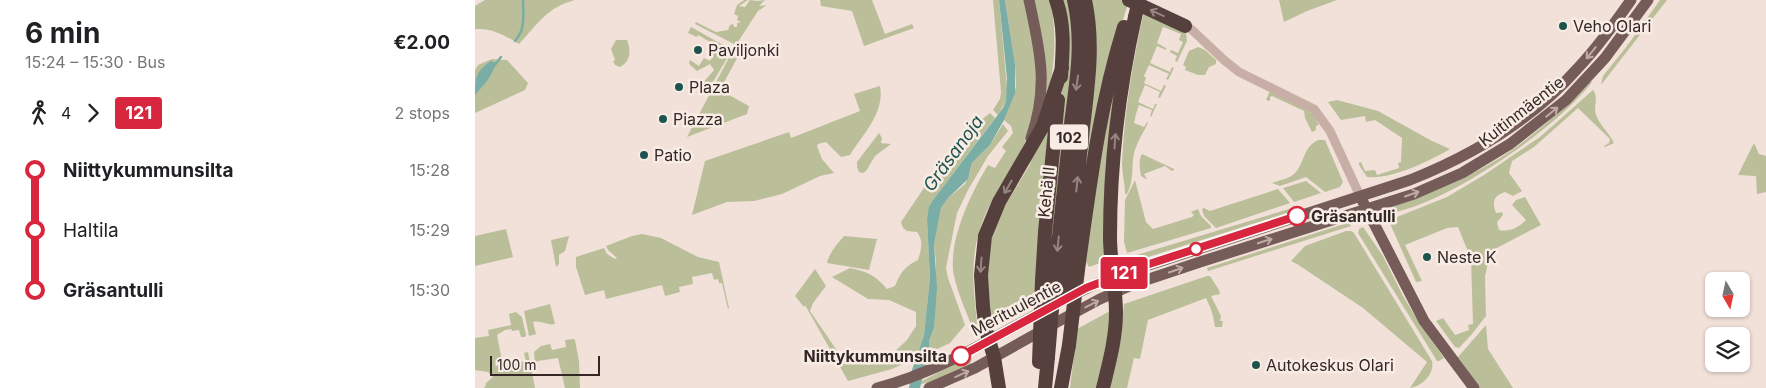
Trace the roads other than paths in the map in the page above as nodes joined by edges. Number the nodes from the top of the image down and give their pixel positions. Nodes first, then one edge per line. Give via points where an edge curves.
1 (1029, 0) edge
2 (1056, 0) edge
3 (1075, 0) edge
4 (1085, 0) edge
5 (1129, 0) edge
6 (1133, 0) edge
7 (1139, 0) edge
8 (1631, 0) edge
9 (1648, 0) edge
10 (1131, 16) junction
11 (1185, 26) joint
12 (1061, 68) junction
13 (1025, 157) junction
14 (1360, 196) junction
15 (1366, 208) junction
16 (1074, 264) junction
17 (1113, 277) junction
18 (1086, 288) joint
19 (1114, 293) junction
20 (989, 341) junction
21 (1019, 344) joint
22 (994, 357) junction
23 (1043, 359) junction
24 (877, 388) edge
25 (929, 388) edge
26 (999, 388) edge
27 (1039, 388) edge
28 (1045, 388) edge
29 (1061, 388) edge
30 (1103, 388) edge
31 (1474, 388) edge

1 - 13 main road via 1041,57 1042,79 1036,125
2 - 12 highway via 1063,30
3 -> 23 highway, Kehä II / 102, bridge via 1080,54
16 -> 4 highway, Kehä II / 102 via 1089,64 1089,19
11 -> 5 highway
6 - 10 highway
7 - 10 highway, bridge
8 -> 14 main road, Kuitinmäentie via 1557,90 1503,133 1437,169
15 -> 9 main road, Kuitinmäentie via 1438,184 1510,144 1566,100 1605,58
10 - 16 highway via 1113,64 1102,107
17 -> 10 highway via 1110,236 1116,132
11 - 14 street via 1239,72 1314,109 1330,131
12 - 13 highway via 1043,126
12 - 23 highway, bridge via 1042,281
13 -> 20 highway via 999,202 985,236 981,275
14 - 15 main road
14 - 17 main road, Kuitinmäentie
19 -> 15 main road, Kuitinmäentie
15 - 31 main road via 1424,321
16 - 29 highway, bridge
17 - 18 main road, Kuitinmäentie
17 - 19 highway
18 - 20 main road, Merituulentie
21 -> 19 main road, Kuitinmäentie
19 - 30 highway via 1115,334
20 - 22 highway
20 - 24 main road, Merituulentie via 928,371
21 - 22 main road, Merituulentie
25 -> 22 main road, Merituulentie
22 - 26 highway
23 - 27 highway
23 - 28 highway, Kehä II / 102

